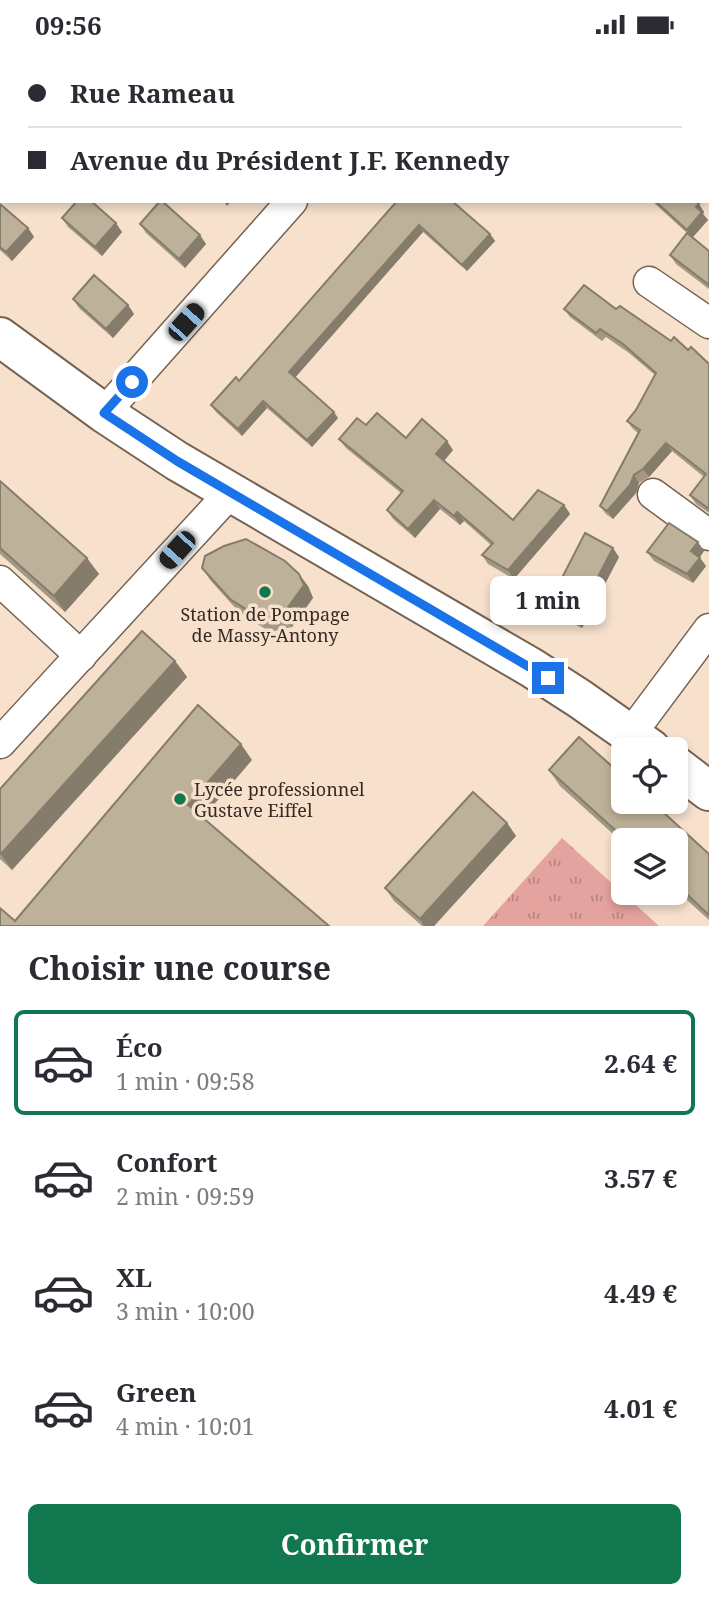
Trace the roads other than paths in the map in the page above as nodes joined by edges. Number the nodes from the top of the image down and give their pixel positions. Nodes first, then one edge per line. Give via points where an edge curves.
1 (290, 203) edge
2 (649, 282) dead end
3 (709, 323) edge
4 (0, 337) edge
5 (104, 413) junction
6 (230, 493) junction
7 (653, 494) dead end
8 (709, 535) edge
9 (0, 581) edge
10 (709, 629) edge
11 (81, 656) junction
12 (633, 737) edge
13 (643, 737) edge
14 (0, 743) edge
15 (688, 775) edge
16 (709, 791) edge

1 - 5 street
2 - 3 street
4 - 5 street
5 - 6 street
6 - 11 street
6 - 12 street via 532,668
7 - 8 street
9 - 11 street
10 - 13 street
11 - 14 street
15 - 16 street

